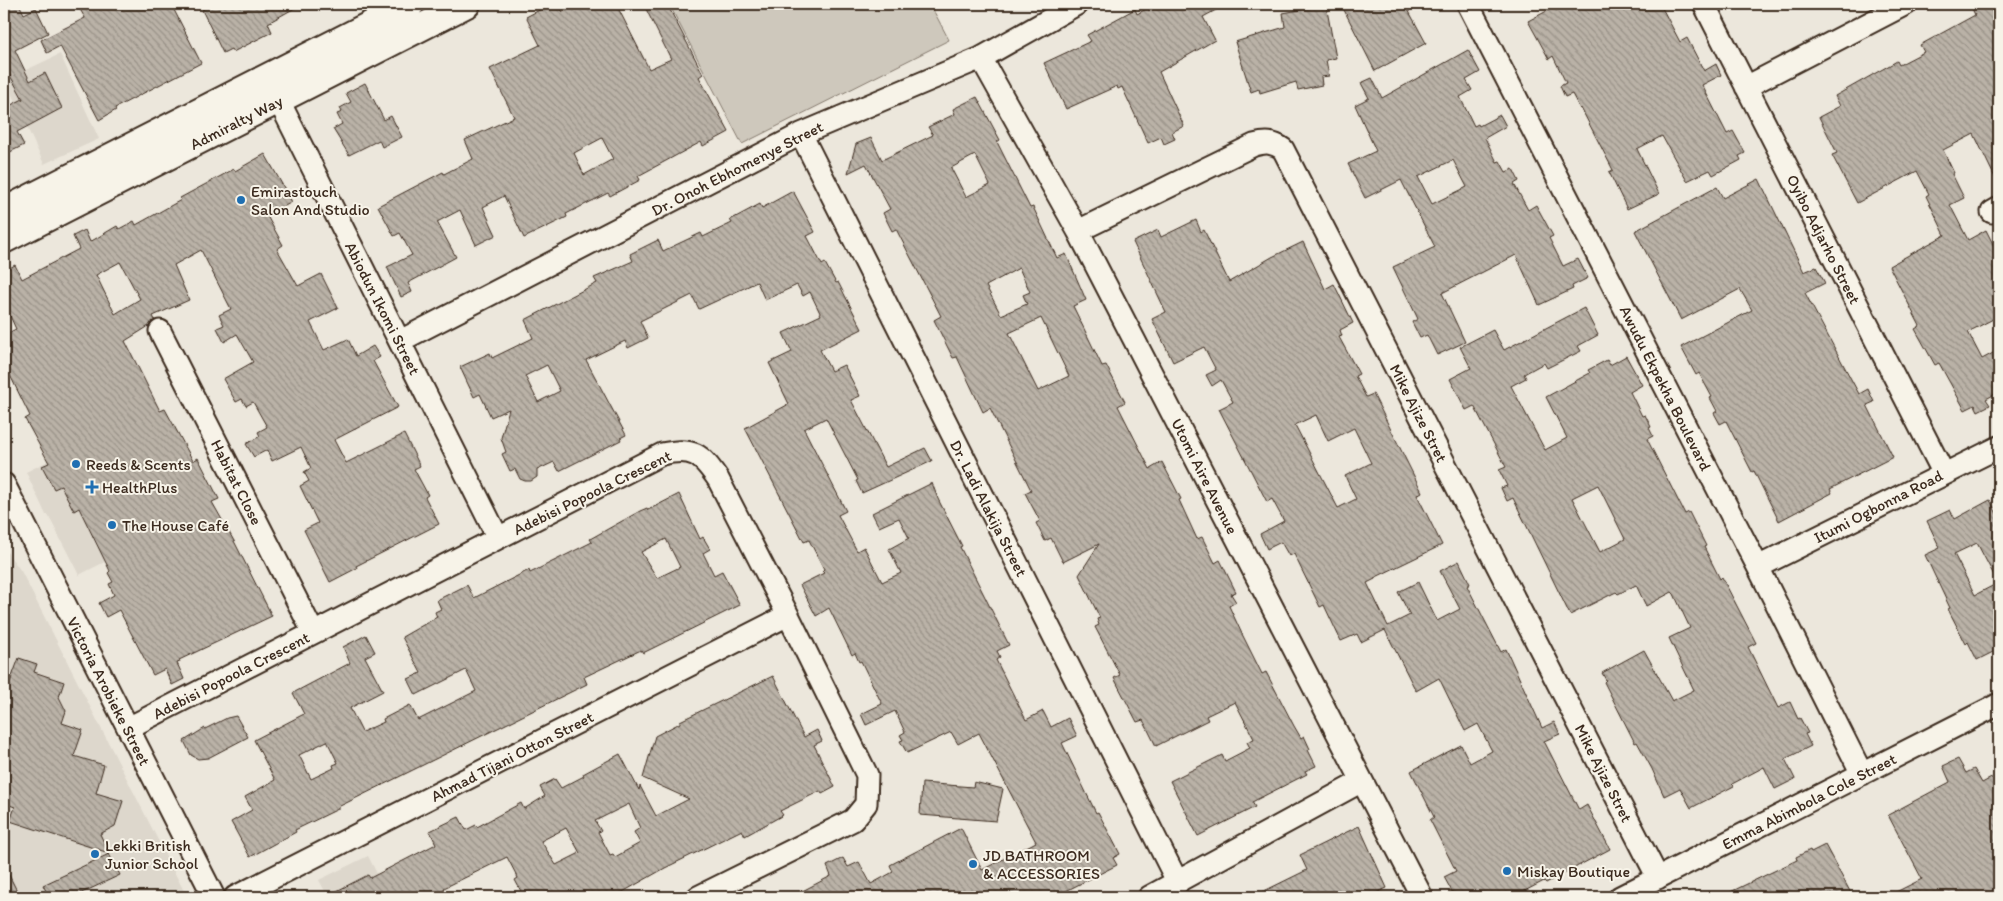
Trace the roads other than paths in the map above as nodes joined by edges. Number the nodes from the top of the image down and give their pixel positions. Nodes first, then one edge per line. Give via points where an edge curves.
1 (411, 4) edge
2 (467, 4) edge
3 (1077, 4) edge
4 (1468, 4) edge
5 (1704, 4) edge
6 (1906, 4) edge
7 (981, 58) junction
8 (267, 77) junction
9 (1746, 87) junction
10 (279, 101) junction
11 (168, 128) junction
12 (801, 134) junction
13 (180, 150) junction
14 (4, 211) edge
15 (1078, 231) junction
16 (4, 240) edge
17 (160, 331) dead end
18 (400, 341) junction
19 (1999, 447) edge
20 (1944, 474) junction
21 (4, 484) edge
22 (498, 538) junction
23 (1758, 567) junction
24 (788, 615) junction
25 (313, 632) junction
26 (1999, 704) edge
27 (128, 728) junction
28 (1862, 774) junction
29 (1362, 781) junction
30 (1658, 878) junction
31 (1178, 883) junction
32 (214, 897) edge
33 (235, 897) edge
34 (698, 897) edge
35 (1149, 897) edge
36 (1422, 897) edge
37 (1620, 897) edge

1 - 8 main road, Admiralty Way
2 - 10 main road, Admiralty Way
3 - 7 street, Dr. Onoh Ebhomenye Street
4 - 23 street, Awudu Ekpekha Boulevard
5 - 9 street, Oyibo Adjarho Street
6 - 9 street
7 - 12 street, Dr. Onoh Ebhomenye Street
7 - 15 street, Utomi Aire Avenue
8 - 10 street, Abiodun Ikomi Street
8 - 11 main road, Admiralty Way
9 - 20 street, Oyibo Adjarho Street
10 - 13 main road, Admiralty Way
10 - 18 street, Abiodun Ikomi Street
11 - 13 main road
11 - 14 main road, Admiralty Way
12 - 18 street, Dr. Onoh Ebhomenye Street
12 - 31 street, Dr. Ladi Alakija Street
13 - 16 main road, Admiralty Way
15 - 29 street, Utomi Aire Avenue
15 - 30 street, Mike Ajize Stret via 1254,145 1274,144 1282,149
17 - 25 street, Habitat Close
18 - 22 street, Abiodun Ikomi Street
19 - 20 street, Itumi Ogbonna Road
20 - 23 street, Itumi Ogbonna Road
21 - 27 street, Victoria Arobieke Street
22 - 24 street, Adebisi Popoola Crescent via 662,454 679,450 697,455 718,479
22 - 25 street, Adebisi Popoola Crescent
23 - 28 street, Awudu Ekpekha Boulevard
24 - 33 street, Ahmad Tijani Otton Street
24 - 34 street, Adebisi Popoola Crescent via 867,775 866,804 853,820
25 - 27 street, Adebisi Popoola Crescent
26 - 28 street, Emma Abimbola Cole Street
27 - 32 street, Victoria Arobieke Street
28 - 30 street, Emma Abimbola Cole Street
29 - 31 street
29 - 36 street, Utomi Aire Avenue
30 - 37 street, Emma Abimbola Cole Street
31 - 35 street

